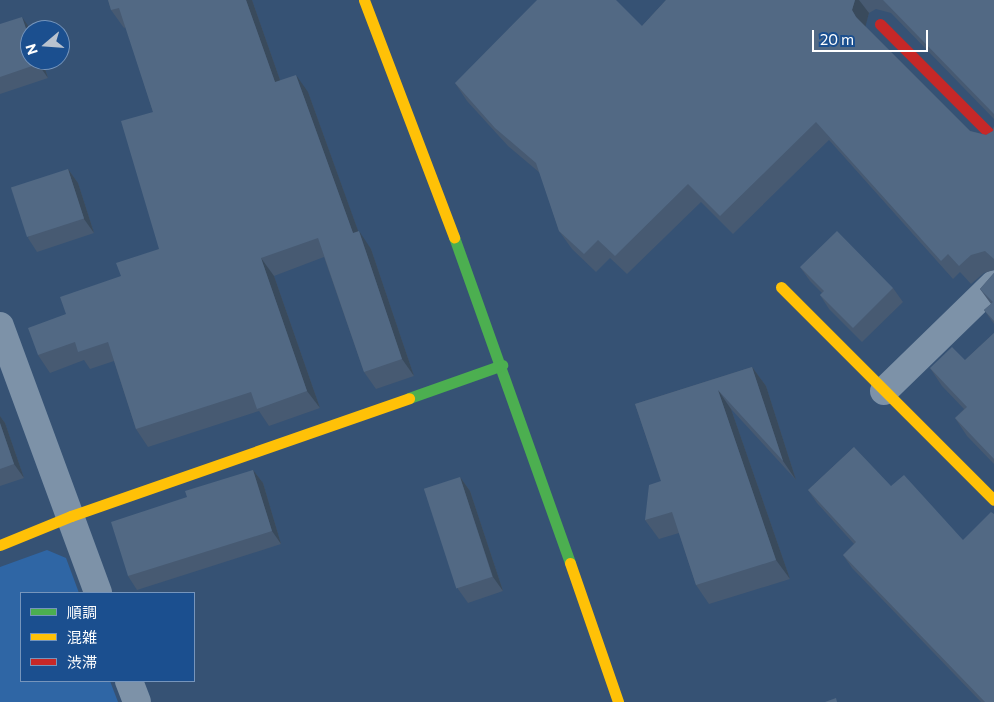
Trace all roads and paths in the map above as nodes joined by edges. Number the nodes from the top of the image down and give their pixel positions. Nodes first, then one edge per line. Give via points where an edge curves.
1 (364, 0) edge
2 (880, 24) dead end
3 (994, 138) edge
4 (994, 284) edge
5 (781, 287) dead end
6 (0, 326) edge
7 (502, 365) junction
8 (884, 391) junction
9 (994, 500) edge
10 (71, 516) junction
11 (0, 545) edge
12 (98, 592) edge
13 (129, 682) edge
14 (137, 702) edge
15 (618, 702) edge

1 - 7 street
2 - 3 street
4 - 8 street
5 - 8 street
6 - 10 street
7 - 10 street
7 - 15 street
8 - 9 street
10 - 11 street
10 - 12 street
13 - 14 street

